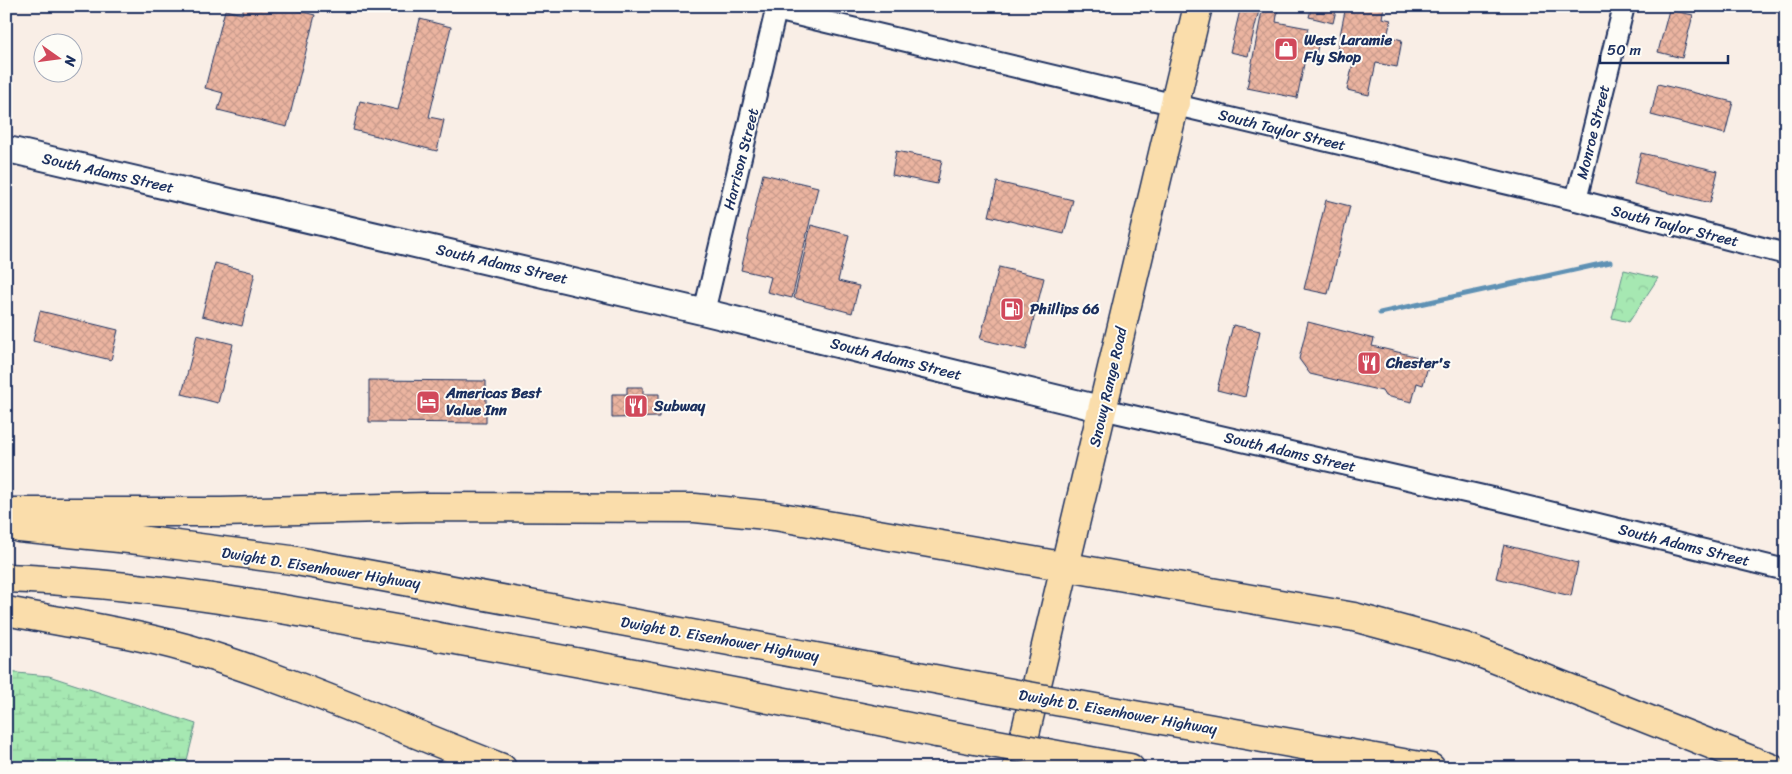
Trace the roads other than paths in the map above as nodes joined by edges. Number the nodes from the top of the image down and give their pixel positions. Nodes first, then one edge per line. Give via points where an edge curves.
1 (1198, 6) edge
2 (1624, 6) edge
3 (777, 8) edge
4 (1175, 104) junction
5 (6, 149) edge
6 (1576, 200) junction
7 (1786, 254) edge
8 (704, 312) junction
9 (1102, 409) junction
10 (6, 512) edge
11 (6, 528) edge
12 (1064, 568) junction
13 (1786, 570) edge
14 (6, 578) edge
15 (6, 612) edge
16 (1121, 766) edge
17 (502, 768) edge
18 (1017, 768) edge
19 (1430, 768) edge
20 (1771, 768) edge

1 - 4 main road, Snowy Range Road
2 - 6 street, Monroe Street
3 - 4 street, South Taylor Street
3 - 8 street, Harrison Street
4 - 6 street, South Taylor Street
4 - 9 main road, Snowy Range Road
5 - 8 street, South Adams Street
6 - 7 street, South Taylor Street
8 - 9 street, South Adams Street
9 - 12 main road, Snowy Range Road
9 - 13 street, South Adams Street
10 - 12 main road via 426,507 695,508 775,516
11 - 19 main road, Dwight D. Eisenhower Highway, bridge via 139,540 291,560
12 - 18 main road, Snowy Range Road
12 - 20 main road via 1354,617 1465,647
14 - 16 main road, bridge via 137,587 312,614 737,691 937,733
15 - 17 main road via 118,632 187,649 256,671

